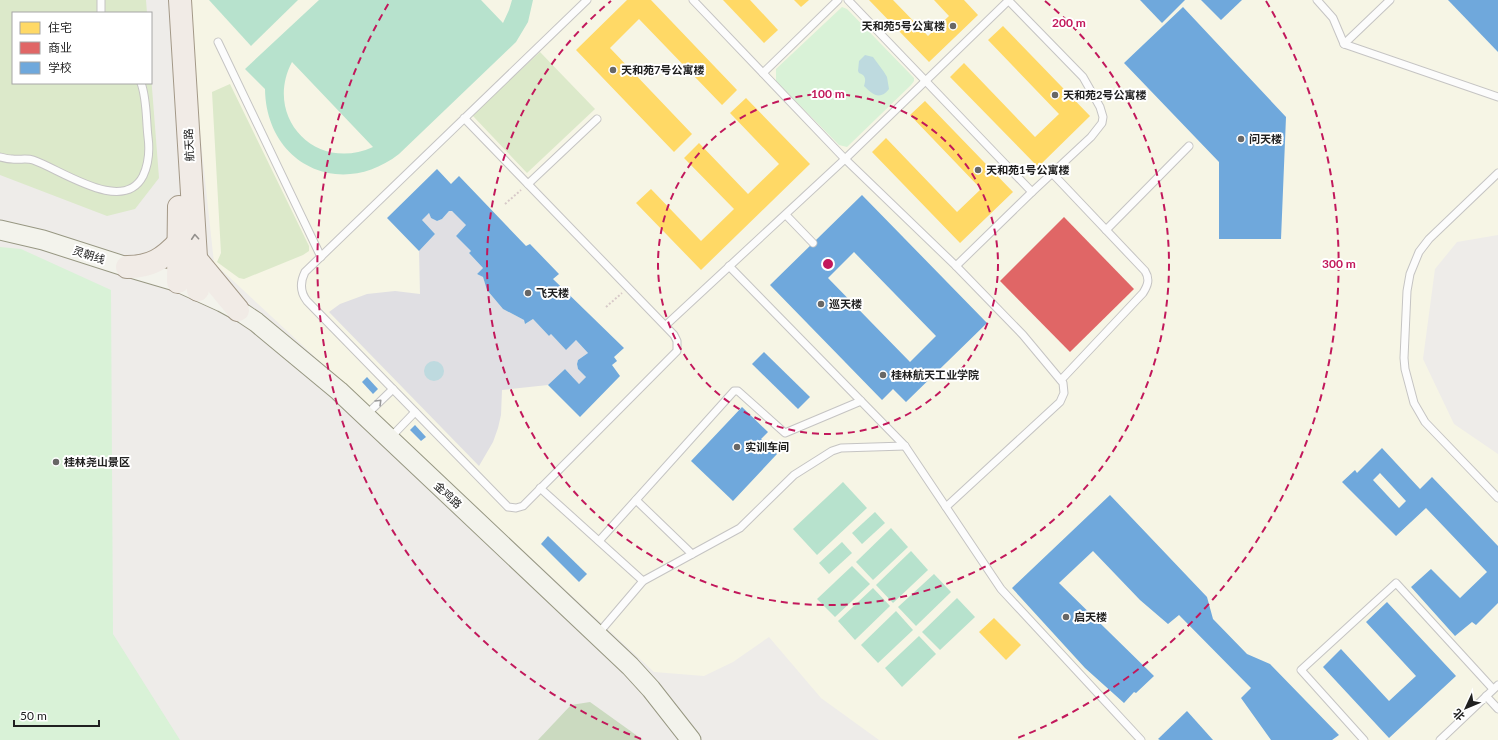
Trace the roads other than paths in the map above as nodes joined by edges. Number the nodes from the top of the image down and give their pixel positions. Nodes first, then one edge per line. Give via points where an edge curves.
1 (101, 0) edge
2 (171, 0) edge
3 (180, 0) edge
4 (587, 0) edge
5 (693, 0) edge
6 (838, 0) edge
7 (848, 0) edge
8 (1009, 0) edge
9 (1317, 0) edge
10 (1390, 0) edge
11 (101, 12) edge
12 (218, 42) dead end
13 (1344, 44) junction
14 (763, 73) junction
15 (925, 81) junction
16 (140, 84) edge
17 (1498, 97) edge
18 (464, 118) junction
19 (597, 119) dead end
20 (1189, 146) dead end
21 (0, 157) edge
22 (845, 159) junction
23 (1498, 172) edge
24 (1052, 173) junction
25 (528, 184) junction
26 (1032, 192) junction
27 (786, 215) junction
28 (0, 230) edge
29 (1106, 230) junction
30 (179, 242) junction
31 (813, 243) dead end
32 (321, 257) junction
33 (196, 259) junction
34 (729, 266) junction
35 (956, 266) junction
36 (127, 267) junction
37 (178, 282) junction
38 (198, 290) junction
39 (238, 310) junction
40 (666, 325) junction
41 (1061, 380) junction
42 (393, 389) junction
43 (861, 401) junction
44 (415, 412) junction
45 (365, 416) junction
46 (389, 439) junction
47 (904, 446) junction
48 (540, 488) junction
49 (1498, 498) edge
50 (636, 500) junction
51 (946, 507) junction
52 (599, 542) junction
53 (692, 554) junction
54 (643, 581) junction
55 (597, 635) junction
56 (1495, 687) edge
57 (1486, 696) junction
58 (1498, 709) edge
59 (691, 740) edge
60 (1141, 740) edge
61 (1364, 740) edge
62 (1440, 740) edge

1 - 11 lane
2 - 30 main road, 航天路
33 -> 3 main road, 航天路
4 - 18 lane
5 - 14 lane
6 - 14 lane
7 - 15 lane
8 - 15 lane
8 - 24 lane via 1083,77 1103,117 1098,130
9 - 13 lane via 1333,18
10 - 13 lane
12 - 32 lane
13 - 17 lane
14 - 22 lane
15 - 22 lane
15 - 26 lane
16 - 21 lane via 150,149 149,161 140,180 132,188 122,192 99,188 32,160
18 - 25 lane
18 - 32 lane
19 - 25 lane
20 - 29 lane
22 - 27 lane
22 - 35 lane
23 - 49 lane via 1419,252 1410,274 1407,291 1404,358 1410,390 1419,414
24 - 26 lane
24 - 29 lane
25 - 40 lane
26 - 35 lane
27 - 31 lane
27 - 34 lane
28 - 36 main road, 灵朝线 via 43,240
29 - 41 lane via 1145,271 1149,278 1148,282 1143,293
30 - 36 main road via 155,262 146,266
30 - 37 main road, 航天路
32 - 42 lane via 305,272 302,287 304,298
33 - 38 main road, 航天路
33 - 39 main road
34 - 40 lane
34 - 43 lane
35 - 41 lane via 1023,335
36 - 37 main road, 灵朝线
37 - 38 main road, 金鸡路
38 - 39 main road, 金鸡路
39 - 45 main road, 金鸡路 via 339,391
40 - 48 lane via 674,335 677,351
41 - 51 lane via 1064,393 1060,402
42 - 44 lane via 407,398
45 -> 42 lane
43 - 47 lane
43 - 50 lane via 785,433 738,391 734,391
44 - 46 lane
44 - 48 lane via 508,507 520,508
45 - 46 main road, 金鸡路
46 - 55 main road, 金鸡路
47 - 51 lane
47 - 53 lane via 850,447 832,451 794,475 740,528
48 - 52 lane
50 - 52 lane
50 - 53 lane
51 - 60 lane via 1001,589
52 - 54 lane
53 - 54 lane
54 - 55 lane
55 - 59 main road, 金鸡路 via 651,689
56 - 57 lane
56 - 61 lane via 1396,584 1301,670
57 - 58 lane
57 - 62 lane

